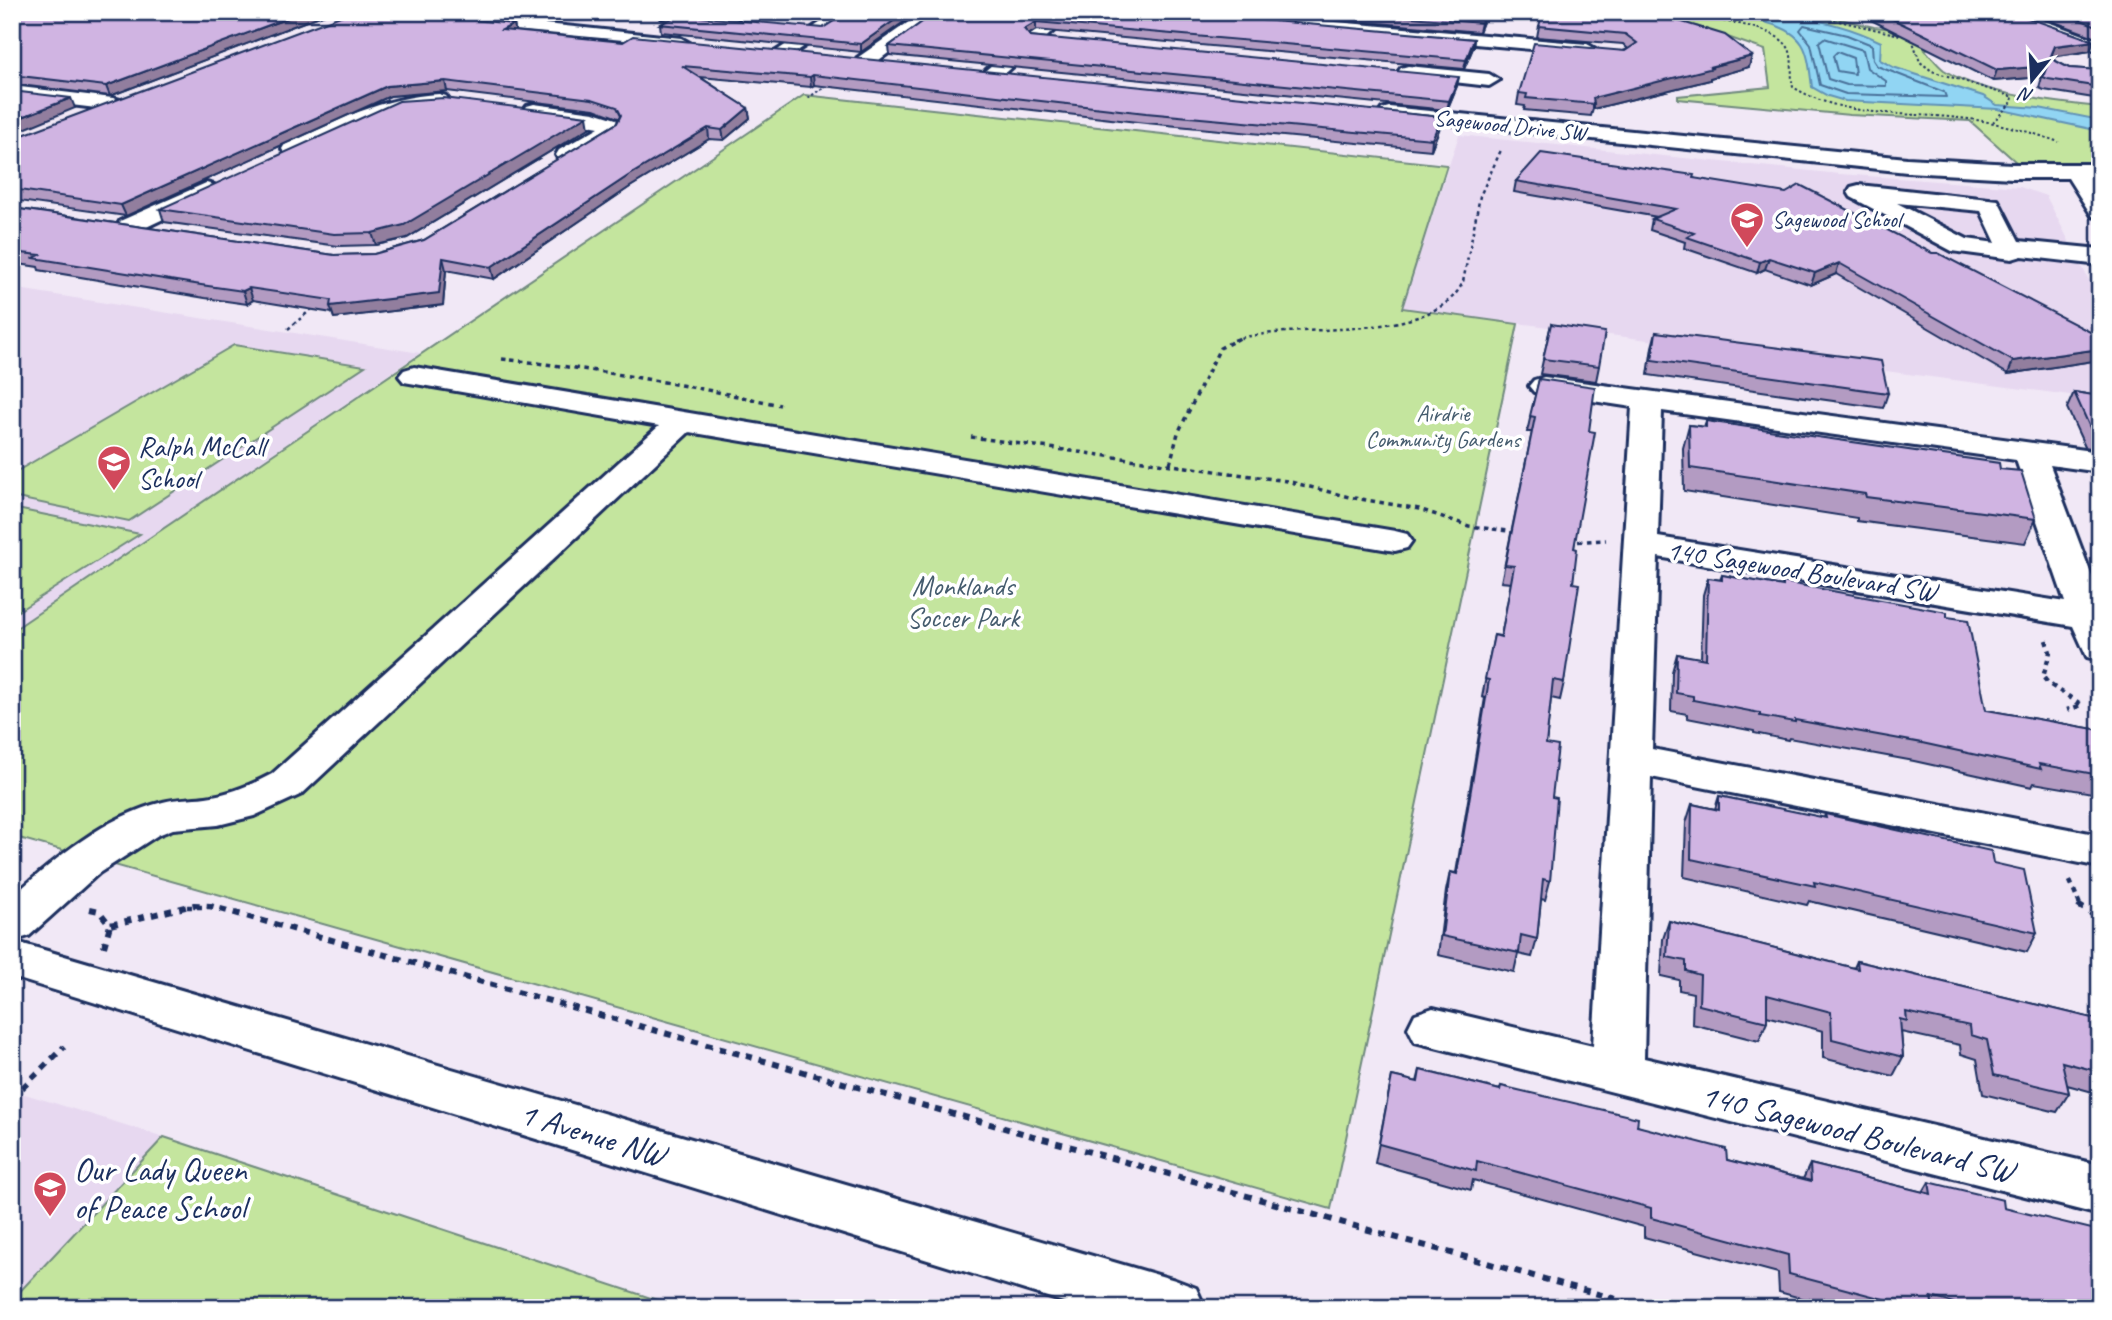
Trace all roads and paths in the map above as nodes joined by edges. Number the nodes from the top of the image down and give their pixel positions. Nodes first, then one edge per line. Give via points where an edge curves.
1 (377, 12) edge
2 (849, 12) edge
3 (935, 12) edge
4 (1067, 12) edge
5 (1654, 12) edge
6 (1800, 12) edge
7 (2003, 12) edge
8 (670, 13) edge
9 (1665, 16) junction
10 (581, 17) dead end
11 (1657, 17) edge
12 (745, 22) edge
13 (1508, 22) dead end
14 (651, 23) dead end
15 (1285, 23) edge
16 (796, 26) edge
17 (822, 29) junction
18 (554, 30) junction
19 (1922, 36) edge
20 (1908, 37) junction
21 (1036, 38) junction
22 (1062, 40) edge
23 (1501, 41) junction
24 (701, 45) edge
25 (1600, 51) edge
26 (2095, 55) edge
27 (809, 56) edge
28 (889, 64) edge
29 (967, 71) edge
30 (1391, 71) edge
31 (993, 74) junction
32 (1020, 77) edge
33 (1489, 80) junction
34 (830, 83) edge
35 (12, 92) edge
36 (132, 97) edge
37 (808, 98) dead end
38 (460, 102) edge
39 (113, 104) junction
40 (514, 108) edge
41 (1363, 110) edge
42 (75, 119) edge
43 (1475, 122) junction
44 (1992, 123) junction
45 (2065, 144) dead end
46 (275, 158) edge
47 (548, 167) edge
48 (2100, 171) edge
49 (2076, 172) junction
50 (226, 180) edge
51 (2100, 211) edge
52 (103, 222) edge
53 (129, 226) junction
54 (168, 232) edge
55 (2010, 247) junction
56 (2100, 257) edge
57 (320, 302) edge
58 (288, 329) dead end
59 (498, 359) dead end
60 (414, 376) dead end
61 (1542, 386) edge
62 (1647, 400) junction
63 (790, 407) dead end
64 (682, 421) junction
65 (967, 436) dead end
66 (2029, 453) junction
67 (2100, 462) edge
68 (1170, 464) junction
69 (1525, 534) edge
70 (1395, 541) dead end
71 (1563, 542) edge
72 (1640, 544) junction
73 (2036, 609) junction
74 (2094, 633) edge
75 (2067, 710) dead end
76 (1631, 759) junction
77 (2100, 851) edge
78 (43, 895) junction
79 (12, 923) edge
80 (110, 925) junction
81 (104, 947) dead end
82 (12, 959) edge
83 (1433, 1028) dead end
84 (64, 1047) dead end
85 (1617, 1073) junction
86 (12, 1098) edge
87 (2100, 1191) edge
88 (1175, 1308) edge
89 (1648, 1308) edge

1 - 18 street
2 - 17 street
3 - 28 street via 857,61
4 - 21 street
5 - 9 path
6 - 20 path
7 - 26 street
8 - 12 street
8 - 14 street
9 - 11 path
9 - 44 path via 1775,35 1789,50 1793,87 1816,100
10 - 18 street
13 - 23 street
15 - 23 street
16 - 17 street
17 - 27 street via 775,53
18 - 24 street
19 - 20 path
20 - 44 path via 1916,44 1923,65 2013,97
21 - 22 street
21 - 31 street
23 - 25 street
23 - 33 street
29 - 31 street
30 - 33 street
31 - 32 street
33 - 43 street
34 - 37 path
35 - 39 street
36 - 39 street
38 - 46 street via 397,103
39 - 42 street
40 - 47 street via 609,123 607,131
41 - 43 street, Sagewood Drive SW
43 - 49 street, Sagewood Drive SW via 1907,165
43 - 68 path via 1473,139 1502,149 1479,197 1475,237 1458,296 1443,309 1417,319 1251,336 1226,343 1178,433
44 - 45 path
48 - 49 street, Sagewood Drive SW
49 - 51 street
50 - 53 street
52 - 53 street
53 - 54 street
55 - 55 street via 1990,205 1859,192 1961,246 2012,252
55 - 56 street
57 - 58 path
59 - 63 path via 686,385
60 - 64 street
61 - 62 street
62 - 66 street via 1779,418 1830,447 1908,459 1954,460 1980,446
62 - 72 street, 140 Sagewood Boulevard SW
64 - 70 street
64 - 78 street via 287,784 238,807 168,815 133,827
65 - 68 path
66 - 67 street
66 - 74 street, 140 Sagewood Boulevard SW
68 - 69 path via 1287,481 1419,509 1469,526
71 - 72 path via 1599,539
72 - 73 street, 140 Sagewood Boulevard SW
72 - 76 street, 140 Sagewood Boulevard SW
73 - 74 street, 140 Sagewood Boulevard SW
73 - 75 path via 2050,652 2043,677 2082,705
76 - 77 street
76 - 85 street, 140 Sagewood Boulevard SW
78 - 79 street
78 - 80 path via 99,911
80 - 81 path
80 - 89 path via 194,905 210,906
82 - 88 street, 1 Avenue NW
83 - 85 street, 140 Sagewood Boulevard SW
84 - 86 path
85 - 87 street, 140 Sagewood Boulevard SW

